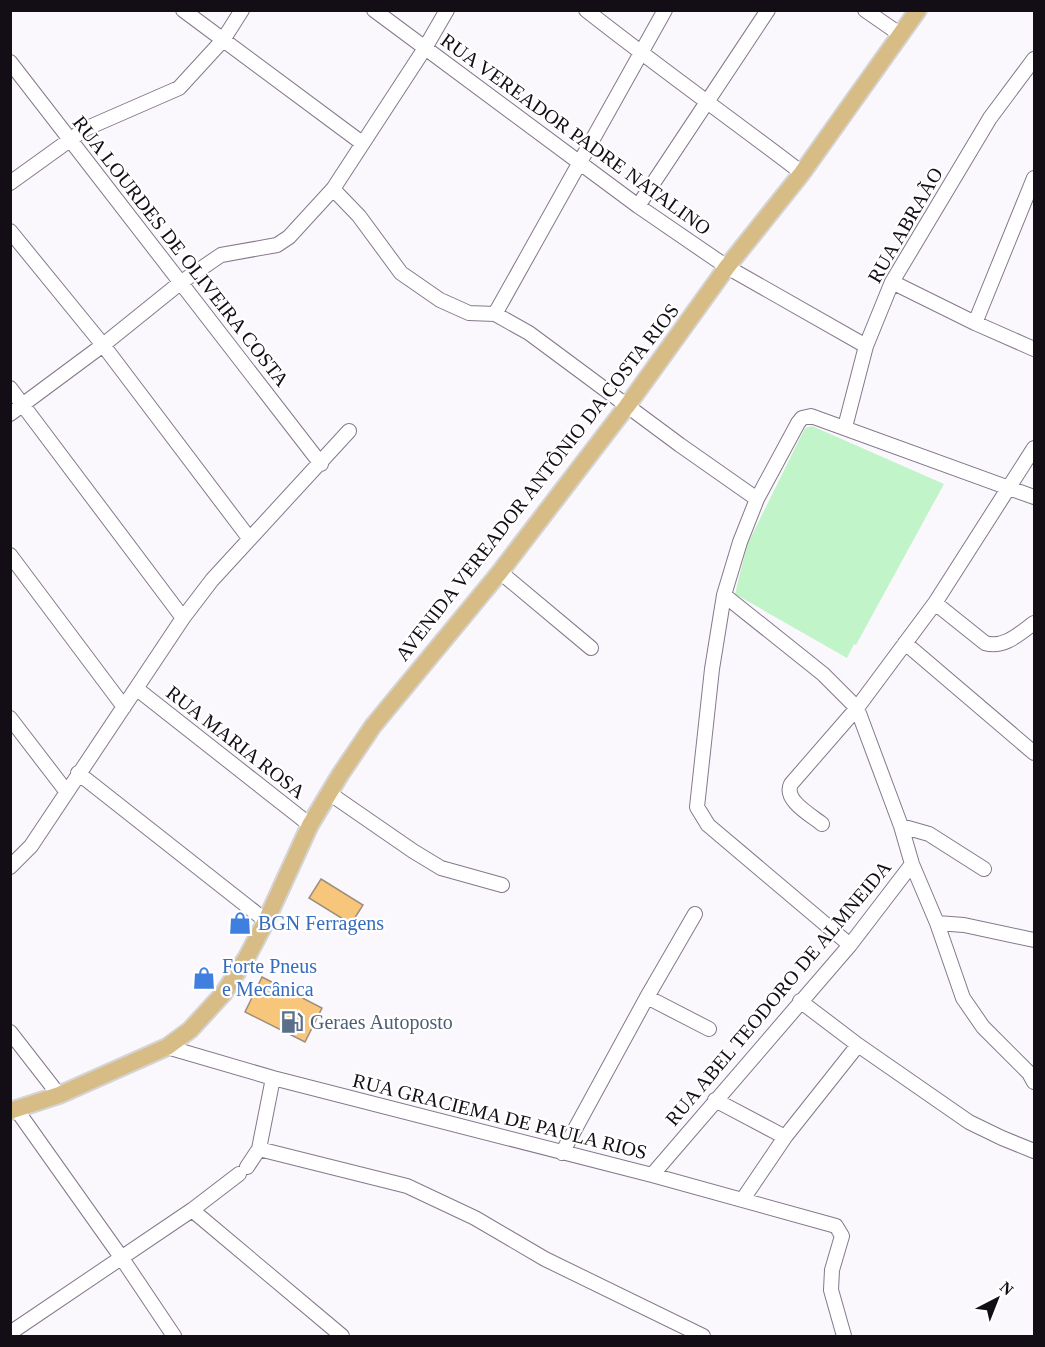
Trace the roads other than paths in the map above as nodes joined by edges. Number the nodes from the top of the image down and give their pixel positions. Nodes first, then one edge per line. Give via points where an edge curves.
1 (183, 10) edge
2 (242, 10) edge
3 (374, 10) edge
4 (447, 10) edge
5 (586, 10) edge
6 (665, 10) edge
7 (768, 10) edge
8 (865, 10) edge
9 (918, 10) edge
10 (901, 35) junction
11 (223, 40) junction
12 (425, 48) junction
13 (640, 53) junction
14 (1035, 59) edge
15 (10, 62) edge
16 (707, 100) junction
17 (70, 139) junction
18 (362, 143) junction
19 (579, 164) junction
20 (802, 173) junction
21 (1035, 178) edge
22 (10, 183) edge
23 (333, 189) junction
24 (638, 206) junction
25 (10, 231) edge
26 (727, 267) junction
27 (892, 282) junction
28 (180, 283) junction
29 (495, 314) junction
30 (975, 323) junction
31 (103, 345) junction
32 (866, 346) junction
33 (1035, 349) edge
34 (10, 388) edge
35 (23, 404) junction
36 (627, 406) junction
37 (10, 414) edge
38 (845, 427) junction
39 (349, 430) dead end
40 (1035, 448) edge
41 (321, 464) junction
42 (1007, 489) junction
43 (1035, 497) edge
44 (757, 499) junction
45 (249, 538) junction
46 (10, 555) edge
47 (500, 572) junction
48 (724, 595) junction
49 (935, 603) junction
50 (183, 618) junction
51 (1034, 623) edge
52 (905, 643) junction
53 (591, 648) dead end
54 (137, 689) junction
55 (124, 707) junction
56 (857, 708) junction
57 (10, 718) edge
58 (1035, 753) edge
59 (78, 773) junction
60 (66, 791) junction
61 (329, 793) junction
62 (822, 824) dead end
63 (310, 825) junction
64 (901, 826) junction
65 (912, 864) junction
66 (10, 867) edge
67 (984, 869) dead end
68 (502, 885) dead end
69 (695, 914) dead end
70 (266, 921) junction
71 (937, 923) junction
72 (1035, 940) edge
73 (850, 945) junction
74 (647, 997) junction
75 (800, 1001) junction
76 (709, 1029) dead end
77 (10, 1032) edge
78 (858, 1045) junction
79 (167, 1047) junction
80 (273, 1078) junction
81 (1035, 1082) edge
82 (59, 1095) junction
83 (715, 1100) junction
84 (13, 1110) edge
85 (785, 1137) junction
86 (259, 1149) junction
87 (1035, 1151) edge
88 (562, 1153) junction
89 (652, 1175) junction
90 (743, 1199) junction
91 (192, 1210) junction
92 (121, 1257) junction
93 (10, 1333) edge
94 (174, 1336) edge
95 (342, 1336) edge
96 (703, 1336) edge
97 (844, 1336) edge

1 - 11 street
2 - 11 street
3 - 12 street, RUA VEREADOR PADRE NATALINO
4 - 12 street
5 - 13 street
6 - 13 street
7 - 16 street
8 - 10 street
9 - 10 main road, AVENIDA VEREADOR ANTÔNIO DA COSTA RIOS
10 - 20 main road, AVENIDA VEREADOR ANTÔNIO DA COSTA RIOS
11 - 17 street via 179,88
11 - 18 street
12 - 18 street
12 - 19 street, RUA VEREADOR PADRE NATALINO
13 - 16 street
13 - 19 street
14 - 27 street, RUA ABRAÃO via 990,118
15 - 17 street, RUA LOURDES DE OLIVEIRA COSTA
16 - 20 street
16 - 24 street
17 - 22 street
17 - 28 street, RUA LOURDES DE OLIVEIRA COSTA
18 - 23 street
19 - 24 street, RUA VEREADOR PADRE NATALINO
19 - 29 street
20 - 26 main road, AVENIDA VEREADOR ANTÔNIO DA COSTA RIOS
21 - 30 street
23 - 28 street via 277,245 221,255
23 - 29 street via 359,216 401,273 440,300 469,313
24 - 26 street, RUA VEREADOR PADRE NATALINO
25 - 31 street
26 - 32 street, RUA VEREADOR PADRE NATALINO
26 - 36 main road, AVENIDA VEREADOR ANTÔNIO DA COSTA RIOS
27 - 30 street
27 - 32 street, RUA ABRAÃO
28 - 31 street
28 - 41 street, RUA LOURDES DE OLIVEIRA COSTA
29 - 36 street via 529,333
30 - 33 street
31 - 35 street
31 - 45 street
32 - 38 street, RUA ABRAÃO
34 - 35 street
35 - 37 street
35 - 50 street
36 - 44 street
36 - 47 main road, AVENIDA VEREADOR ANTÔNIO DA COSTA RIOS
38 - 42 street
38 - 44 street via 811,416 802,418
39 - 41 street
40 - 42 street
41 - 45 street
42 - 43 street
42 - 49 street
44 - 48 street
45 - 50 street
46 - 55 street
47 - 53 street
47 - 61 main road, AVENIDA VEREADOR ANTÔNIO DA COSTA RIOS via 373,726
48 - 56 street via 823,674
48 - 73 street via 697,807 708,825
49 - 51 street via 993,646 1001,645
49 - 52 street
50 - 54 street
52 - 56 street
52 - 58 street
54 - 55 street
54 - 63 street, RUA MARIA ROSA
55 - 59 street
56 - 62 street via 788,789 798,805
56 - 64 street
57 - 60 street
59 - 60 street
59 - 70 street
60 - 66 street via 31,846
61 - 63 main road, AVENIDA VEREADOR ANTÔNIO DA COSTA RIOS
61 - 68 street via 441,868
63 - 70 main road, AVENIDA VEREADOR ANTÔNIO DA COSTA RIOS
64 - 65 street
64 - 67 street via 929,834
65 - 71 street
65 - 73 street, RUA ABEL TEODORO DE ALMNEIDA
69 - 74 street
70 - 79 main road, AVENIDA VEREADOR ANTÔNIO DA COSTA RIOS via 223,994 190,1030
71 - 72 street
71 - 81 street via 963,998 983,1027
73 - 75 street, RUA ABEL TEODORO DE ALMNEIDA
74 - 76 street
74 - 88 street
75 - 78 street
75 - 83 street, RUA ABEL TEODORO DE ALMNEIDA
77 - 82 street
78 - 85 street
78 - 87 street via 969,1122
79 - 80 street, RUA GRACIEMA DE PAULA RIOS
79 - 82 main road, AVENIDA VEREADOR ANTÔNIO DA COSTA RIOS
80 - 86 street
80 - 88 street, RUA GRACIEMA DE PAULA RIOS
82 - 84 main road, AVENIDA VEREADOR ANTÔNIO DA COSTA RIOS
83 - 85 street
83 - 89 street, RUA ABEL TEODORO DE ALMNEIDA
84 - 92 street
85 - 90 street
86 - 91 street via 243,1171
86 - 96 street via 407,1186 475,1218 545,1260
88 - 89 street, RUA GRACIEMA DE PAULA RIOS
89 - 90 street, RUA GRACIEMA DE PAULA RIOS
90 - 97 street, RUA GRACIEMA DE PAULA RIOS via 836,1226 842,1236 832,1270 831,1290
91 - 92 street
91 - 95 street
92 - 93 street
92 - 94 street

